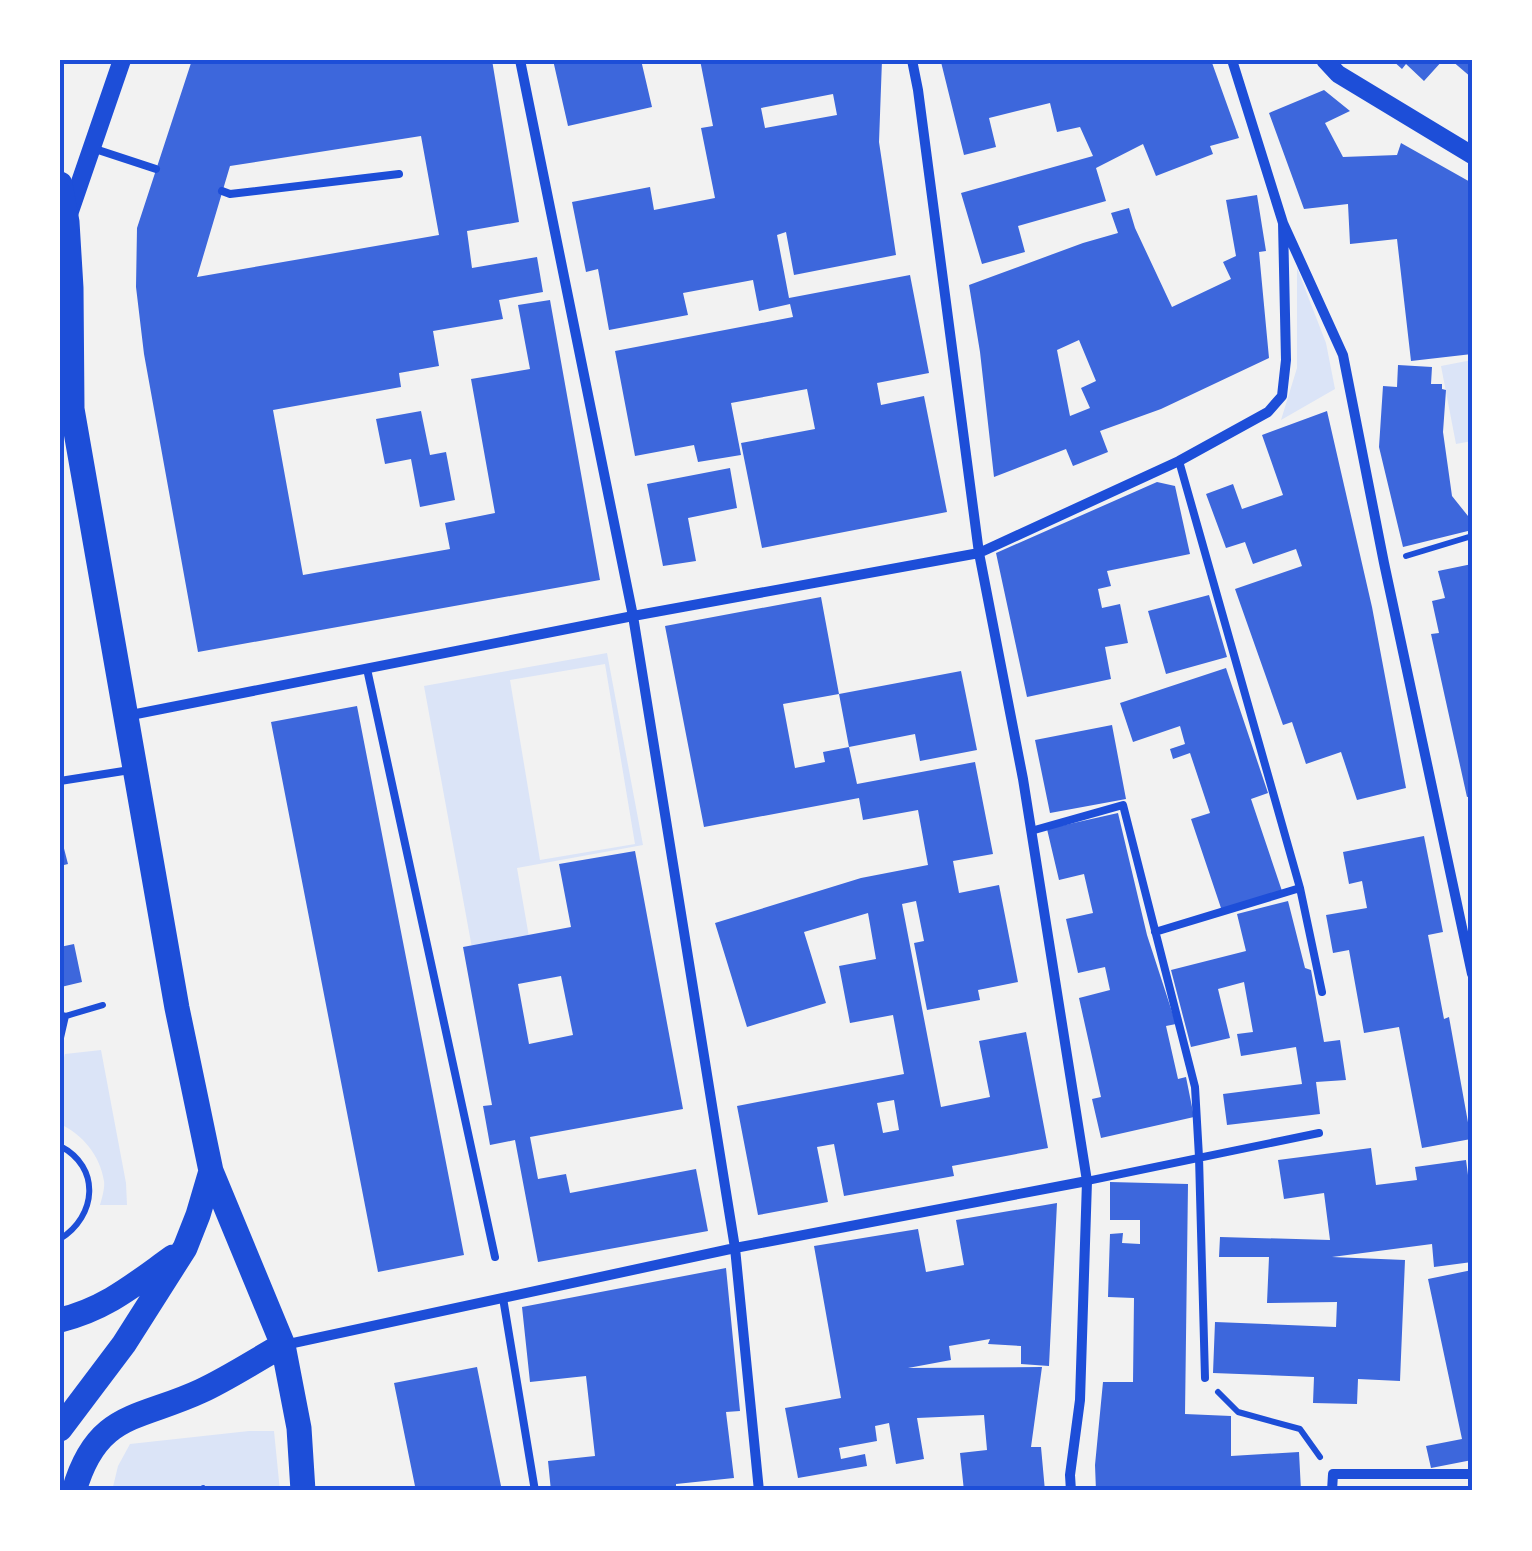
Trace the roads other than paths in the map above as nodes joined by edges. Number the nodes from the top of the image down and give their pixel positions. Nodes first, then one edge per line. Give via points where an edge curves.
1 (122, 60) edge
2 (520, 60) edge
3 (912, 60) edge
4 (1232, 60) edge
5 (1325, 60) edge
6 (92, 148) junction
7 (1472, 155) edge
8 (156, 169) dead end
9 (398, 174) dead end
10 (60, 184) edge
11 (222, 191) dead end
12 (66, 222) junction
13 (1283, 223) junction
14 (64, 409) edge
15 (1178, 461) junction
16 (978, 553) junction
17 (633, 616) junction
18 (367, 669) junction
19 (125, 716) junction
20 (134, 770) junction
21 (60, 781) edge
22 (1032, 831) junction
23 (1300, 888) junction
24 (1155, 932) junction
25 (1472, 974) edge
26 (1322, 992) dead end
27 (1319, 1133) dead end
28 (1200, 1156) junction
29 (211, 1172) junction
30 (1086, 1180) junction
31 (185, 1248) junction
32 (735, 1248) junction
33 (495, 1257) dead end
34 (503, 1298) junction
35 (60, 1320) edge
36 (283, 1345) junction
37 (1205, 1378) road end
38 (60, 1430) edge
39 (1472, 1474) edge
40 (74, 1491) edge
41 (303, 1491) edge
42 (535, 1491) edge
43 (759, 1491) edge
44 (1071, 1491) edge
45 (1332, 1491) edge

1 - 6 street
2 - 17 street
3 - 16 street
4 - 13 street
5 - 7 street
6 - 8 lane
6 - 12 street
9 - 11 lane
10 - 12 main road
12 - 14 main road via 71,288
13 - 15 street via 1282,396 1268,412
13 - 25 street via 1342,355
14 - 19 main road
15 - 16 street
15 - 23 lane
16 - 17 street
16 - 22 street
17 - 18 street
17 - 32 street
18 - 19 street
18 - 33 lane
19 - 20 main road
20 - 21 lane
20 - 29 main road
22 - 24 lane via 1123,806
22 - 30 street
23 - 24 lane
23 - 26 lane
24 - 28 lane via 1195,1087
27 - 28 lane
28 - 30 lane
28 - 37 lane
29 - 31 main road
29 - 36 main road
30 - 32 street
30 - 44 street
31 - 35 main road via 112,1301
31 - 38 main road
32 - 34 street
32 - 43 street
34 - 36 street
34 - 42 lane
36 - 40 main road via 200,1392 115,1424 84,1462
36 - 41 main road
39 - 45 street via 1333,1474

